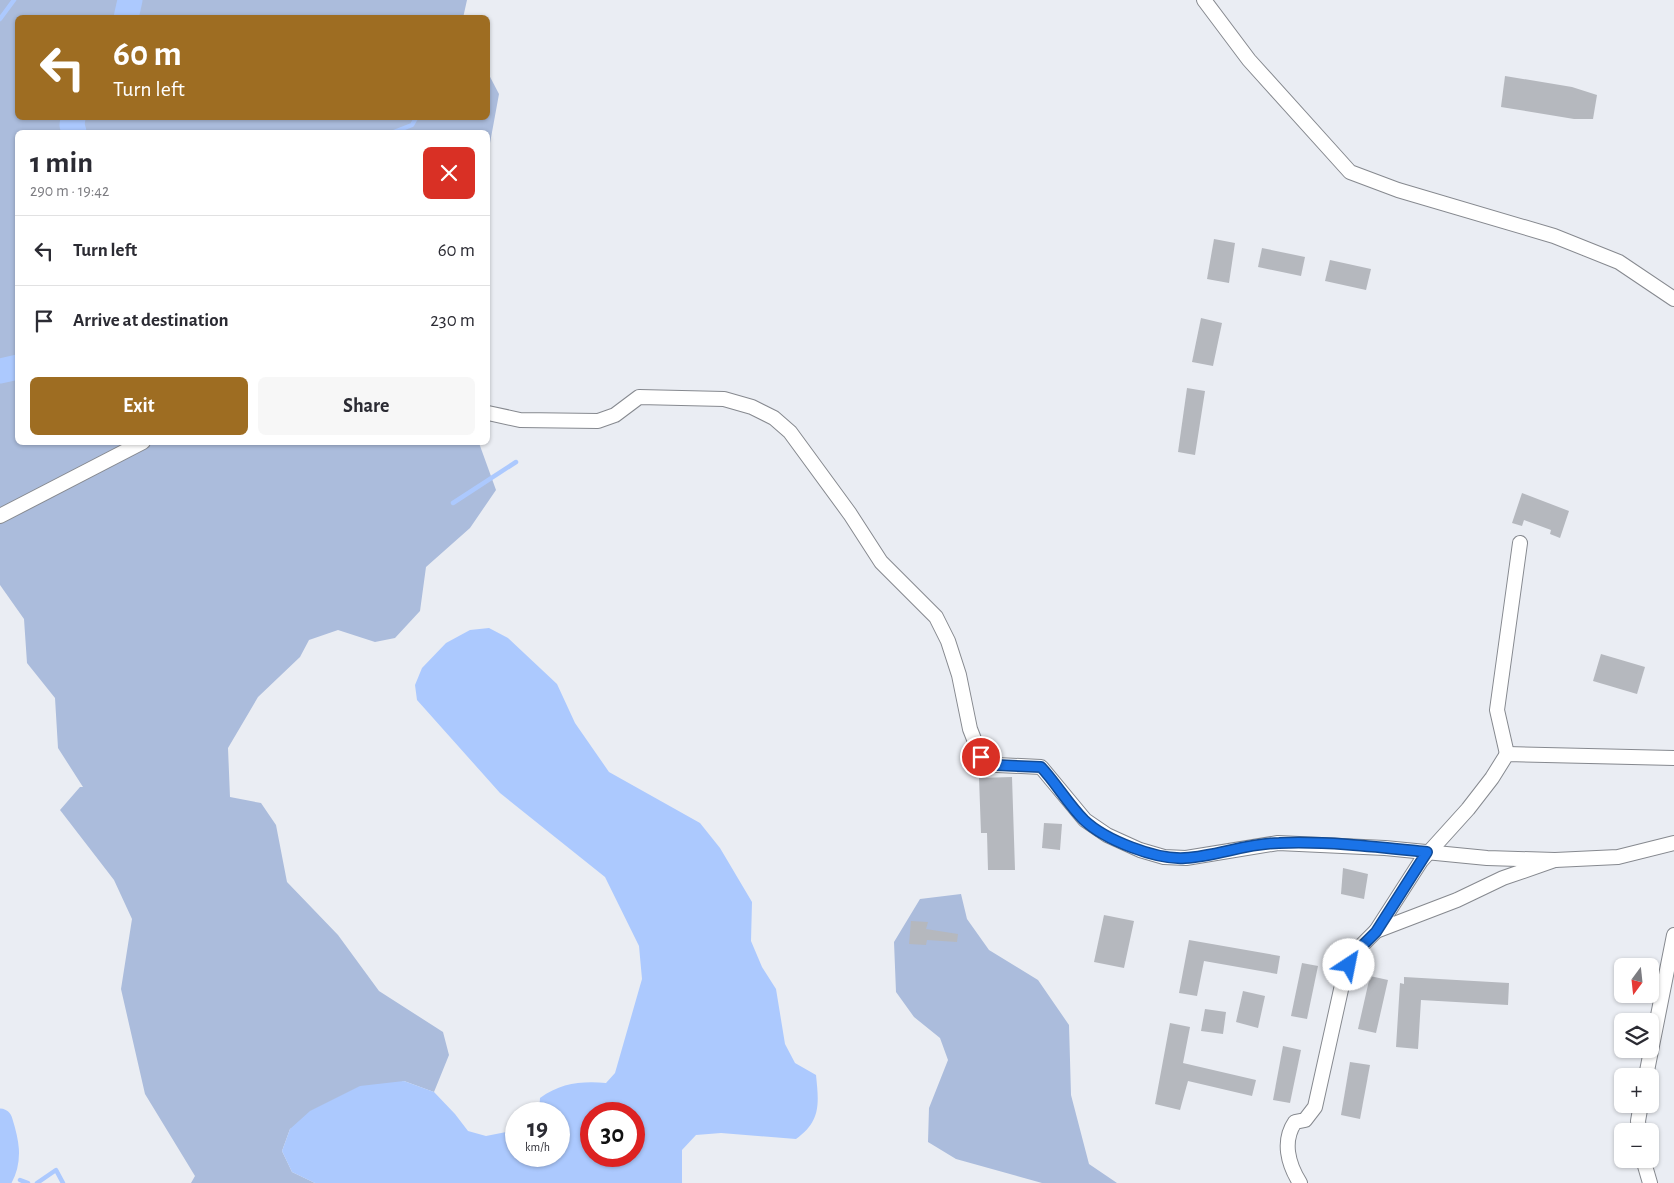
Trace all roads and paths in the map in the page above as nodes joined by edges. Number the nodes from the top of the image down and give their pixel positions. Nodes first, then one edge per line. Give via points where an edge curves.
1 (1204, 0) edge
2 (1674, 299) edge
3 (490, 413) edge
4 (137, 445) edge
5 (0, 516) edge
6 (1520, 543) dead end
7 (1507, 754) junction
8 (1674, 758) edge
9 (1674, 842) edge
10 (1427, 852) junction
11 (1555, 860) junction
12 (1376, 932) junction
13 (1674, 935) edge
14 (1648, 1068) edge
15 (1646, 1168) edge
16 (1300, 1183) edge
17 (1650, 1183) edge

1 - 2 street via 1261,73 1350,172 1398,190 1554,236 1619,262
3 - 10 street via 520,420 598,421 615,415 639,397 724,399 774,418 790,432 881,562 936,617 959,675 970,728 981,757 996,765 1041,767 1085,820 1140,850 1164,857 1186,858 1278,842
4 - 5 street
6 - 7 street via 1497,710
7 - 8 street
7 - 10 street via 1468,809
9 - 11 street via 1618,857
10 - 11 street
10 - 12 street
11 - 12 street
12 - 16 street via 1354,954 1344,976 1315,1107 1305,1120 1295,1122 1288,1132 1287,1151
13 - 14 street
15 - 17 street

